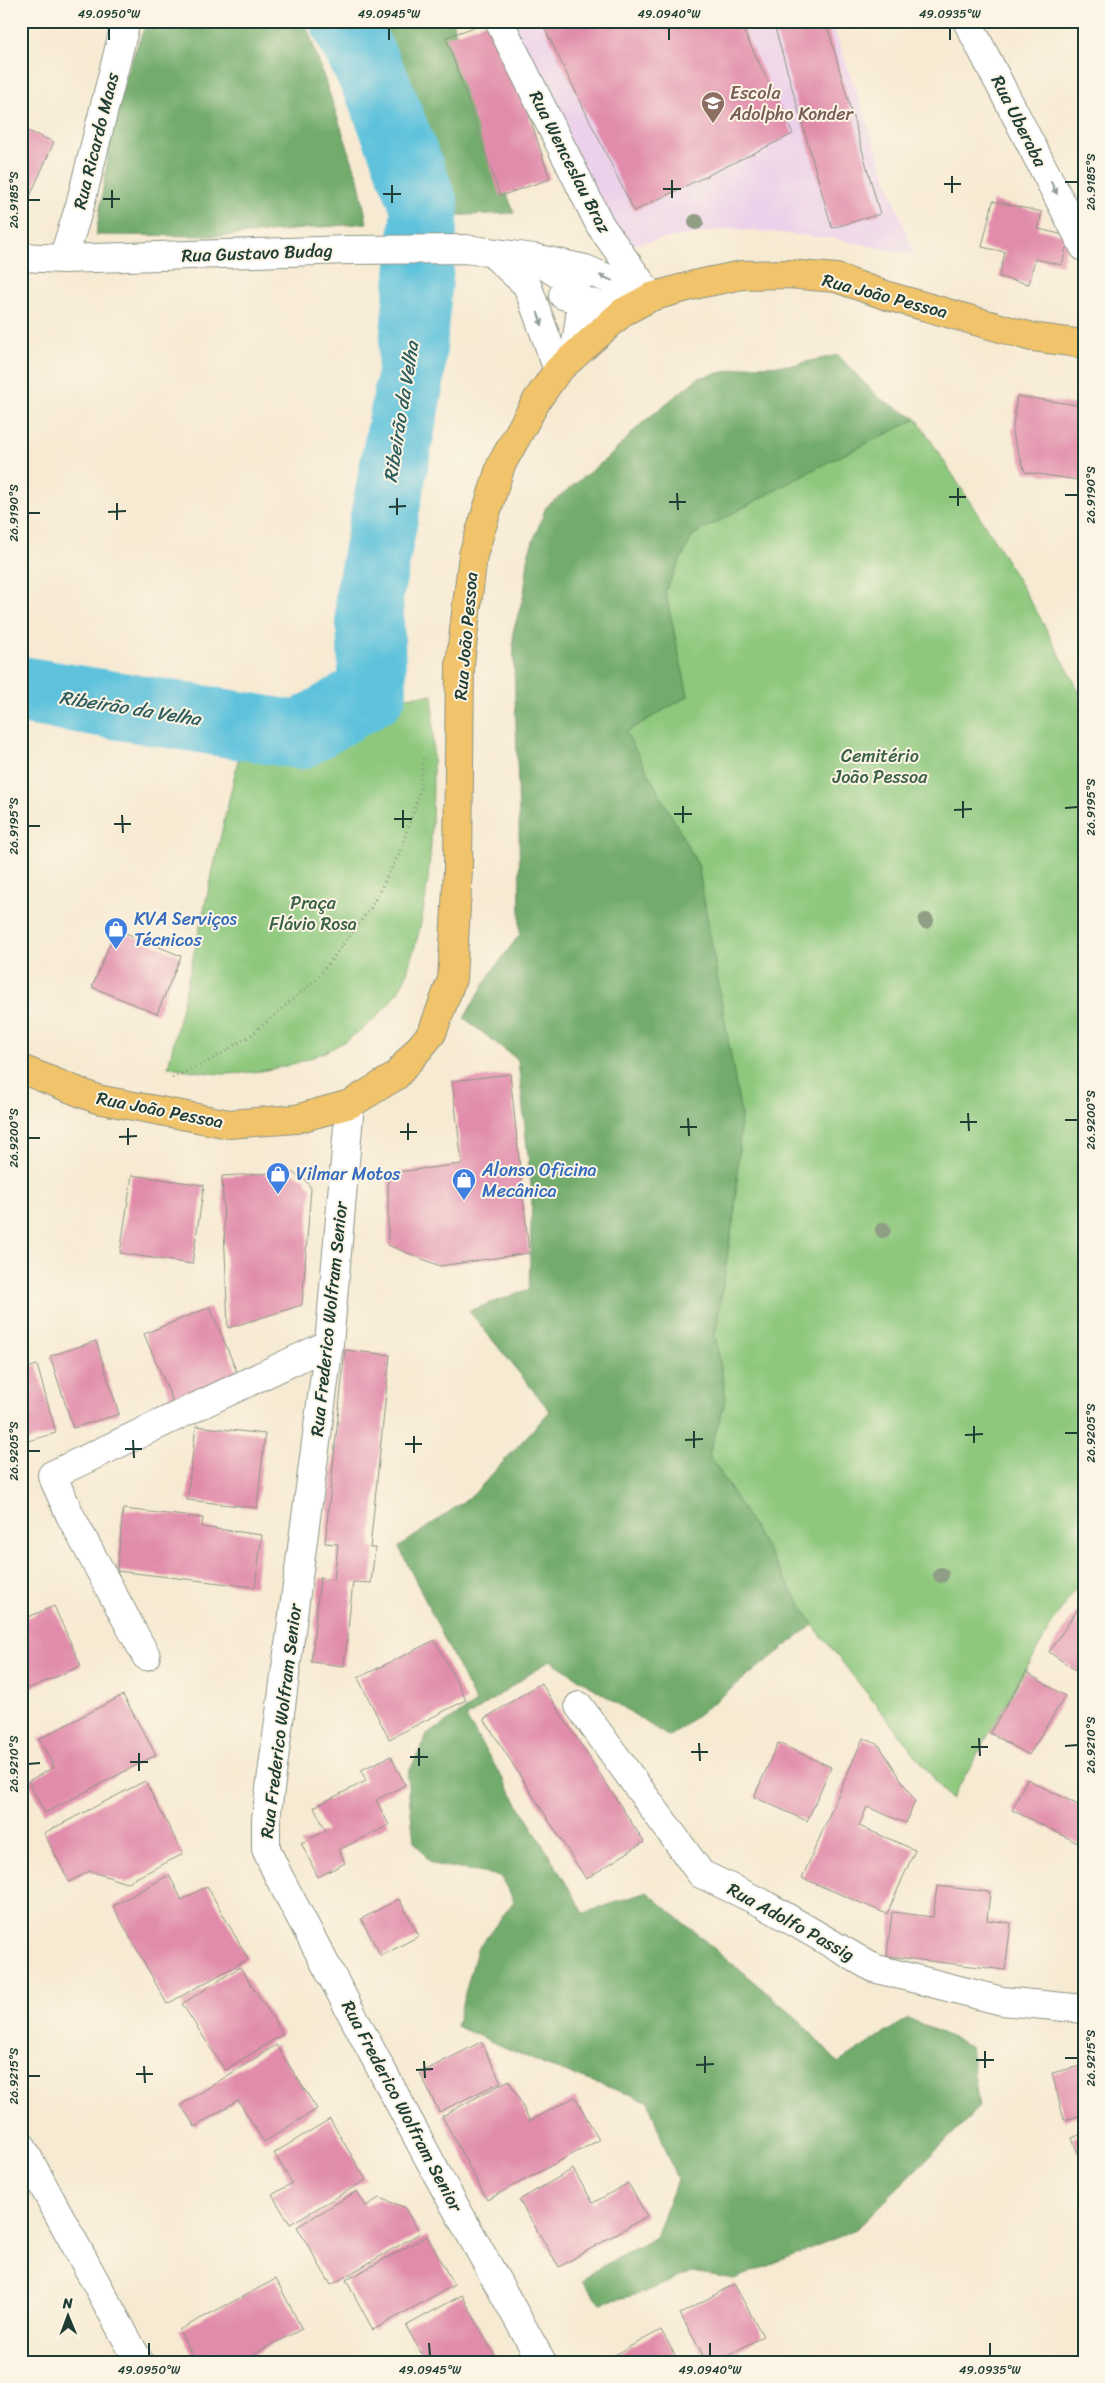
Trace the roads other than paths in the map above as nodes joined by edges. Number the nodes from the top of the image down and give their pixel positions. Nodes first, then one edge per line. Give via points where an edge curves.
1 (126, 21) edge
2 (499, 21) edge
3 (967, 21) edge
4 (1084, 248) edge
5 (492, 253) junction
6 (21, 256) edge
7 (534, 258) junction
8 (63, 259) junction
9 (528, 286) junction
10 (651, 297) junction
11 (579, 299) junction
12 (623, 312) junction
13 (1084, 344) edge
14 (566, 362) junction
15 (21, 1069) edge
16 (350, 1104) junction
17 (329, 1344) junction
18 (146, 1656) dead end
19 (579, 1706) dead end
20 (1084, 2009) edge
21 (21, 2145) edge
22 (139, 2362) edge
23 (542, 2362) edge

1 - 8 street, Rua Ricardo Maas via 80,205
2 - 10 street, Rua Wenceslau Braz via 600,225
3 -> 4 street, Rua Uberaba
5 - 7 street, Rua Gustavo Budag
5 - 8 street, Rua Gustavo Budag via 465,249 349,250
5 - 9 street
6 - 8 street, Rua Gustavo Budag
10 -> 7 street, Rua Gustavo Budag via 586,270
7 - 11 street via 571,284
9 - 11 street
9 -> 14 street
10 - 12 main road, Rua João Pessoa
10 - 13 main road, Rua João Pessoa via 742,275 836,278 1032,337
11 - 12 street
11 - 14 street via 580,315
12 - 14 main road, Rua João Pessoa
14 - 16 main road, Rua João Pessoa via 518,432 501,465 473,555 460,663 458,870 452,979 432,1033 396,1076
15 - 16 main road, Rua João Pessoa via 97,1099 229,1124 296,1119
16 - 17 street, Rua Frederico Wolfram Senior
17 - 18 street via 52,1475
17 - 23 street, Rua Frederico Wolfram Senior via 266,1819 266,1849 438,2176
19 - 20 street, Rua Adolfo Passig via 701,1874 762,1904 873,1968 1002,2001
21 - 22 street

